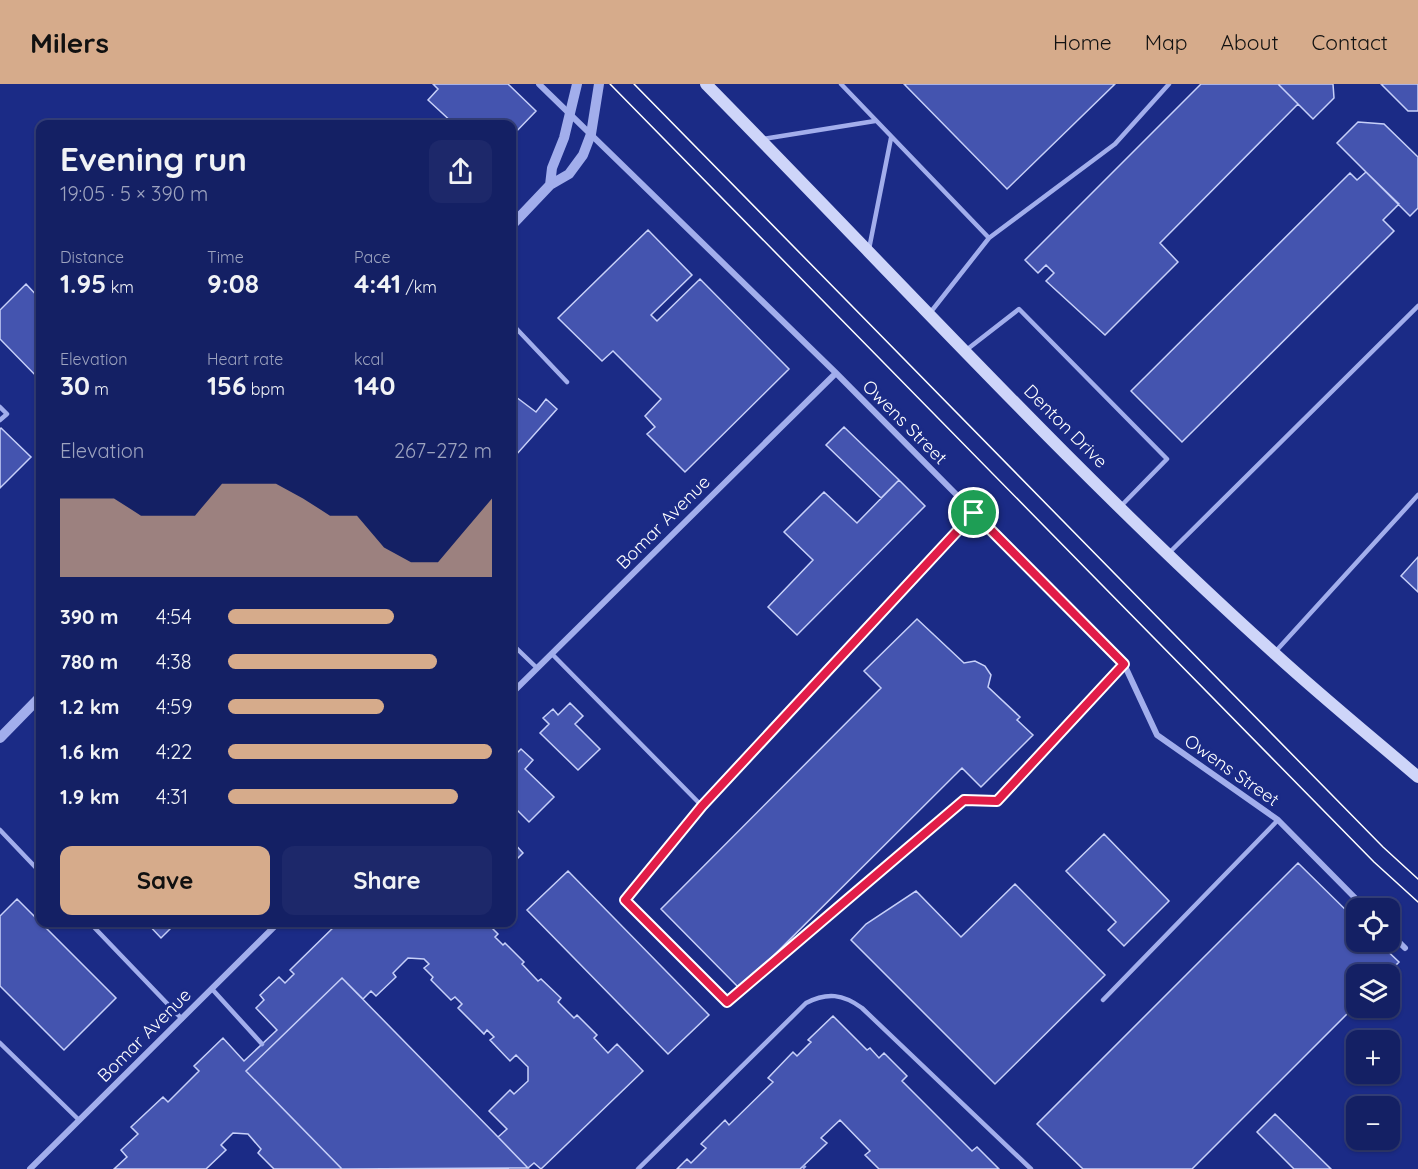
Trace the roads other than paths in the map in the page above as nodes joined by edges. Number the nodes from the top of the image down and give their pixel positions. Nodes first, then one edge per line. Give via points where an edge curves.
1 (539, 84) edge
2 (577, 84) edge
3 (600, 84) edge
4 (706, 84) edge
5 (841, 84) edge
6 (1169, 84) edge
7 (571, 115) junction
8 (875, 121) junction
9 (591, 134) junction
10 (891, 138) junction
11 (761, 140) junction
12 (550, 185) junction
13 (516, 221) edge
14 (989, 238) junction
15 (868, 252) junction
16 (1418, 306) edge
17 (928, 315) junction
18 (516, 328) edge
19 (965, 351) junction
20 (836, 373) junction
21 (567, 382) dead end
22 (0, 407) edge
23 (0, 420) edge
24 (1418, 495) edge
25 (1121, 506) junction
26 (974, 513) junction
27 (1169, 553) junction
28 (516, 648) edge
29 (1274, 653) junction
30 (552, 654) junction
31 (1124, 664) junction
32 (537, 668) junction
33 (516, 689) edge
34 (36, 701) edge
35 (0, 738) edge
36 (1418, 777) edge
37 (702, 806) junction
38 (1278, 820) junction
39 (0, 830) edge
40 (36, 868) edge
41 (1355, 898) edge
42 (94, 927) edge
43 (274, 927) edge
44 (1400, 944) edge
45 (1404, 948) dead end
46 (212, 989) junction
47 (1103, 1000) dead end
48 (182, 1019) junction
49 (0, 1043) edge
50 (262, 1044) dead end
51 (79, 1120) junction
52 (30, 1169) edge
53 (638, 1169) edge
54 (1030, 1169) edge

1 - 7 street, Owens Street
2 - 7 street
3 - 9 street
4 - 11 main road, Denton Drive
5 - 8 lane
6 - 14 lane via 1114,144
7 - 9 street, Owens Street
7 - 12 street
8 - 10 lane
8 - 11 lane
9 - 12 street via 583,155 569,174
9 - 20 street, Owens Street
10 - 14 lane
10 - 15 lane
11 - 15 main road, Denton Drive
12 - 13 street
14 - 17 lane
15 - 17 main road, Denton Drive
16 - 27 lane
17 - 19 main road, Denton Drive
18 - 21 lane
19 - 25 main road, Denton Drive
19 - 25 lane via 1019,309 1167,459
20 - 26 street, Owens Street
20 - 30 street, Bomar Avenue
22 - 23 lane via 7,414
24 - 29 lane
25 - 27 main road, Denton Drive
26 - 31 street, Owens Street
26 - 37 lane
27 - 29 main road, Denton Drive
28 - 32 lane
29 - 36 main road, Denton Drive
30 - 32 street, Bomar Avenue
30 - 37 lane
31 - 37 lane via 997,801 964,800 727,1002 625,900
31 - 38 street, Owens Street via 1158,735
32 - 33 street, Bomar Avenue
34 - 35 street
38 - 41 street, Owens Street
38 - 47 lane
39 - 40 lane
42 - 48 lane
43 - 46 street, Bomar Avenue
44 - 45 street
46 - 48 street, Bomar Avenue
46 - 50 lane
48 - 51 street, Bomar Avenue
49 - 51 lane
51 - 52 street, Bomar Avenue
53 - 54 lane via 806,1003 829,995 841,996 862,1008

